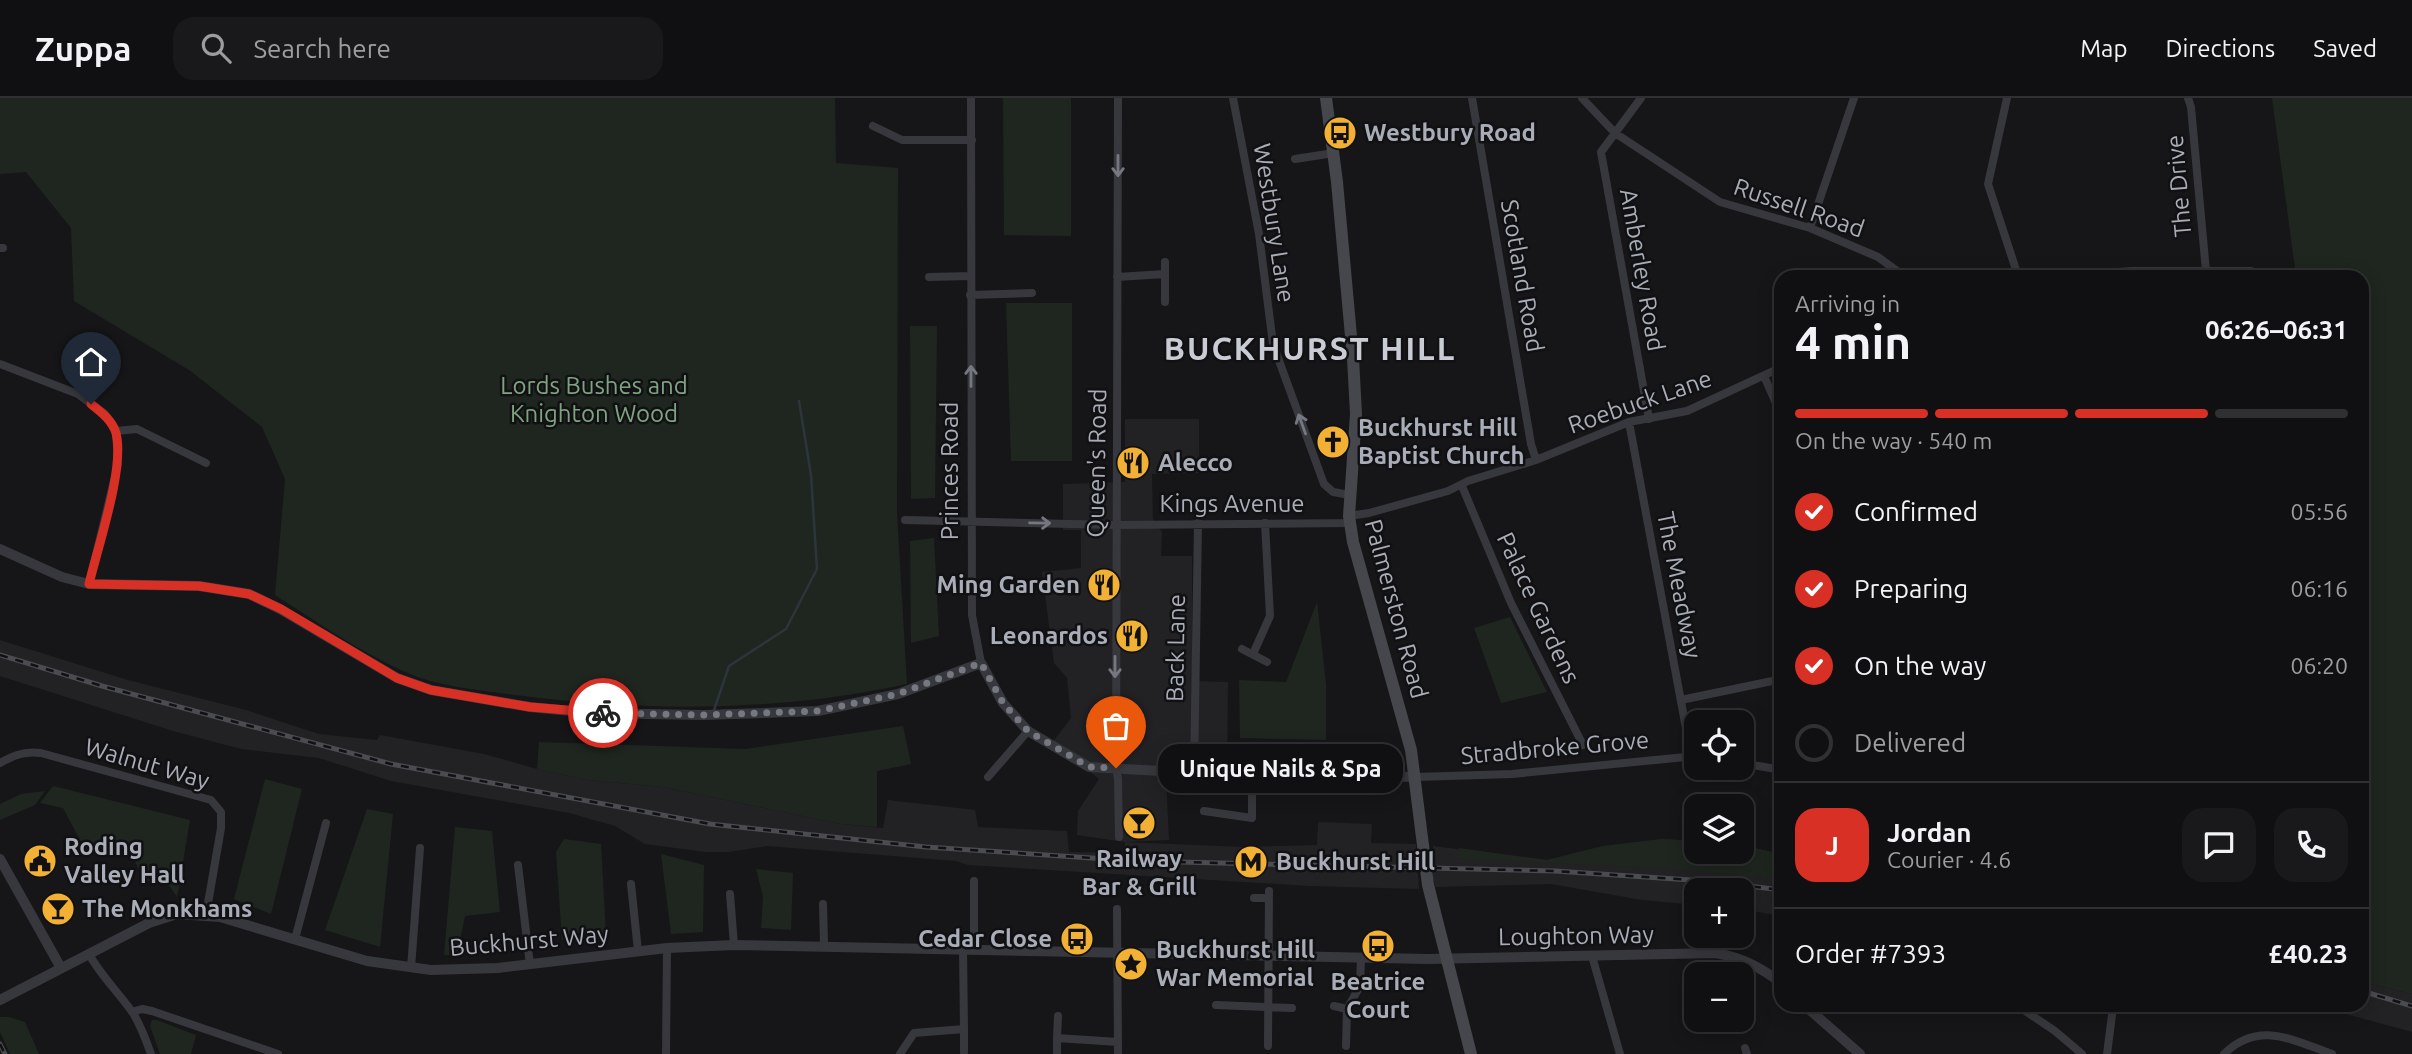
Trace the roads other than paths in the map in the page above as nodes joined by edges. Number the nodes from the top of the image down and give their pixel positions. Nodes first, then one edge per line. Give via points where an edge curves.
1 (971, 98) edge
2 (1118, 98) edge
3 (1233, 98) edge
4 (1326, 98) edge
5 (1472, 98) edge
6 (1583, 98) edge
7 (1641, 98) edge
8 (1854, 98) edge
9 (2007, 98) edge
10 (2188, 98) edge
11 (873, 126) dead end
12 (1615, 133) junction
13 (972, 140) junction
14 (1334, 153) junction
15 (1295, 159) dead end
16 (1810, 228) junction
17 (1165, 262) dead end
18 (1896, 270) edge
19 (2016, 270) edge
20 (2206, 270) edge
21 (1165, 274) junction
22 (971, 276) junction
23 (929, 277) dead end
24 (1117, 277) junction
25 (1032, 293) dead end
26 (970, 295) junction
27 (1166, 302) dead end
28 (0, 364) edge
29 (1774, 372) edge
30 (1764, 376) junction
31 (1774, 399) edge
32 (1649, 419) junction
33 (1629, 422) junction
34 (116, 431) junction
35 (1536, 460) junction
36 (206, 463) dead end
37 (1462, 486) junction
38 (1350, 495) junction
39 (905, 520) dead end
40 (972, 520) junction
41 (1349, 520) junction
42 (1198, 523) junction
43 (1265, 523) junction
44 (1115, 525) junction
45 (0, 550) edge
46 (89, 584) junction
47 (1242, 649) dead end
48 (1253, 654) junction
49 (1267, 662) dead end
50 (981, 663) junction
51 (1774, 680) edge
52 (1681, 700) junction
53 (1684, 714) edge
54 (1028, 731) junction
55 (1583, 745) dead end
56 (1684, 756) edge
57 (0, 763) edge
58 (1754, 765) edge
59 (1116, 768) junction
60 (1774, 768) edge
61 (1194, 773) junction
62 (1252, 776) junction
63 (988, 777) dead end
64 (1416, 777) junction
65 (1204, 811) dead end
66 (326, 823) dead end
67 (1119, 833) dead end
68 (420, 848) dead end
69 (0, 859) edge
70 (518, 864) dead end
71 (974, 881) dead end
72 (631, 884) dead end
73 (730, 894) dead end
74 (1254, 898) dead end
75 (823, 904) dead end
76 (1117, 909) dead end
77 (206, 915) junction
78 (295, 939) junction
79 (734, 945) junction
80 (824, 945) junction
81 (667, 948) junction
82 (969, 949) junction
83 (638, 951) junction
84 (1117, 952) junction
85 (89, 954) junction
86 (1269, 956) junction
87 (1362, 957) junction
88 (1592, 957) junction
89 (1448, 959) junction
90 (530, 965) junction
91 (61, 968) junction
92 (411, 968) junction
93 (1774, 978) edge
94 (0, 1000) edge
95 (1216, 1005) dead end
96 (1268, 1006) junction
97 (1334, 1006) dead end
98 (1292, 1008) dead end
99 (1347, 1009) junction
100 (132, 1012) junction
101 (1812, 1012) edge
102 (2027, 1012) edge
103 (2112, 1015) dead end
104 (1058, 1016) dead end
105 (964, 1029) junction
106 (1057, 1038) junction
107 (1118, 1042) junction
108 (1268, 1046) dead end
109 (1346, 1046) dead end
110 (964, 1052) dead end
111 (151, 1054) edge
112 (278, 1054) edge
113 (666, 1054) edge
114 (900, 1054) edge
115 (1057, 1054) edge
116 (1118, 1054) edge
117 (1471, 1054) edge
118 (1620, 1054) edge
119 (1860, 1054) edge
120 (2082, 1054) edge
121 (2107, 1054) edge
122 (2224, 1054) edge
123 (2332, 1054) edge

1 - 13 street, Princes Road
2 -> 24 street, Queen's Road
38 -> 3 street, Westbury Lane via 1333,492 1324,484 1273,344 1259,234
4 - 14 main road, Palmerston Road
5 - 35 street, Scotland Road
6 - 12 street, Russell Road
7 - 12 street, Amberley Road
8 - 16 street
9 - 19 street via 1988,184
10 - 20 street, The Drive
11 - 13 street via 902,140
12 - 16 street, Russell Road via 1720,202
12 - 32 street, Amberley Road via 1601,152
13 - 22 street, Princes Road
14 - 15 street
14 - 38 main road, Palmerston Road via 1356,414
16 - 18 street, Russell Road via 1878,257
17 - 21 street
21 - 24 street
21 - 27 street
22 - 23 street
22 - 26 street, Princes Road
24 - 44 street, Queen's Road
25 - 26 street
40 -> 26 street, Princes Road
28 - 34 street via 78,394 105,414
29 - 30 street, Roebuck Lane
30 - 31 street
30 - 32 street, Roebuck Lane via 1687,411
32 - 33 street, Roebuck Lane
33 - 35 street, Roebuck Lane
33 - 52 street, The Meadway
34 - 36 street via 137,429
34 - 46 street via 118,464
35 - 37 street, Roebuck Lane
37 - 41 street, Roebuck Lane
37 - 55 street, Palace Gardens via 1511,603
38 - 41 main road, Palmerston Road
39 - 40 street, Kings Avenue
40 -> 44 street, Kings Avenue
40 - 50 street, Princes Road via 972,615
41 - 43 street, Kings Avenue
41 - 64 main road, Palmerston Road
42 - 43 street, Kings Avenue
42 - 44 street, Kings Avenue
42 - 61 street, Back Lane
43 - 48 street via 1269,616
44 -> 59 street, Queen's Road
45 - 46 street
46 - 50 street via 199,586 249,594 397,678 431,690 592,713 818,711 898,694
47 - 48 street
48 - 49 street
50 - 54 street, Princes Road via 1003,703
51 - 52 street
52 - 53 street, The Meadway
54 - 59 street, Princes Road via 1089,767
54 - 63 street
56 - 64 street, Stradbroke Grove via 1512,774
57 - 77 street, Walnut Way via 13,755 41,753 211,800 221,812 221,828
58 - 60 street
59 - 61 street, Princes Road
59 - 67 street, Queen's Road
61 - 62 street, Princes Road
62 - 64 street, Princes Road
62 - 65 street via 1252,818
64 - 89 main road, Palmerston Road via 1428,885
66 - 78 street
68 - 92 street
69 - 91 street
70 - 90 street
71 - 82 street
72 - 83 street
73 - 79 street
74 - 86 street via 1269,895
75 - 80 street
76 - 84 street
77 - 78 street, Buckhurst Way
77 - 85 street, Buckhurst Way via 163,917
78 - 92 street, Buckhurst Way via 367,961
79 - 80 street, Buckhurst Way
79 - 81 street, Buckhurst Way
80 - 82 street, Buckhurst Way
81 - 83 street, Buckhurst Way
81 - 113 street
82 - 84 street, Buckhurst Way
82 - 105 street
83 - 90 street, Buckhurst Way
84 - 86 street, Buckhurst Way
84 - 107 street
85 - 91 street, Buckhurst Way
85 - 100 street
86 - 87 street, Loughton Way
86 - 96 street
87 - 89 street, Loughton Way
87 - 99 street via 1360,986
88 - 89 street, Loughton Way
88 - 93 street, Loughton Way via 1716,953 1739,957
88 - 118 street
89 - 117 main road, Palmerston Road
90 - 92 street, Buckhurst Way via 475,970
91 - 94 street, Buckhurst Way
95 - 96 street
96 - 98 street
96 - 108 street
97 - 99 street
99 - 109 street
100 - 111 street
100 - 112 street via 152,1011
101 - 119 street
102 - 120 street
103 - 121 street
104 - 106 street
105 - 110 street
105 - 114 street via 914,1033
106 - 107 street
106 - 115 street
107 - 116 street
122 - 123 street via 2238,1041 2270,1034

